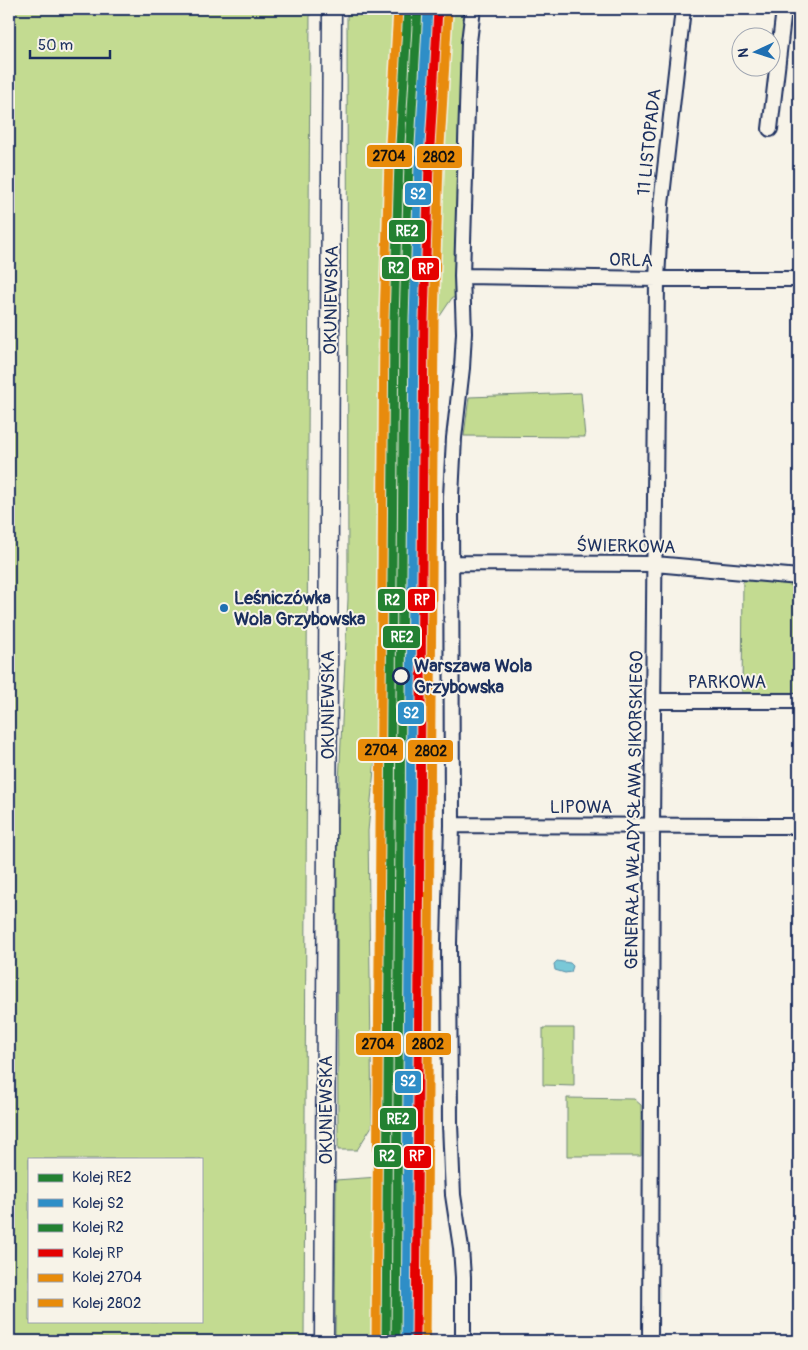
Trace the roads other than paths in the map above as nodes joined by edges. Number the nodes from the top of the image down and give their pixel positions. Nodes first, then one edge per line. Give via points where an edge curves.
1 (332, 9) edge
2 (473, 9) edge
3 (683, 9) edge
4 (784, 9) edge
5 (770, 129) dead end
6 (462, 276) junction
7 (658, 279) junction
8 (799, 279) edge
9 (452, 563) junction
10 (655, 564) junction
11 (799, 577) edge
12 (654, 701) junction
13 (799, 701) edge
14 (452, 825) junction
15 (652, 826) junction
16 (799, 826) edge
17 (324, 1341) edge
18 (462, 1341) edge
19 (650, 1341) edge

1 - 17 main road, OKUNIEWSKA
2 - 6 street
3 - 7 street, 11 LISTOPADA via 661,204
4 - 5 street
6 - 7 street, ORLA
6 - 9 street via 463,358 451,468
7 - 8 street, ORLA
7 - 10 street, GENERAŁA WŁADYSŁAWA SIKORSKIEGO
9 - 10 street, ŚWIERKOWA
9 - 14 street
10 - 11 street, ŚWIERKOWA
10 - 12 street, GENERAŁA WŁADYSŁAWA SIKORSKIEGO
12 - 13 street, PARKOWA
12 - 15 street, GENERAŁA WŁADYSŁAWA SIKORSKIEGO
14 - 15 street, LIPOWA
14 - 18 street via 450,1133 453,1195 463,1277
15 - 16 street, LIPOWA
15 - 19 street, GENERAŁA WŁADYSŁAWA SIKORSKIEGO

